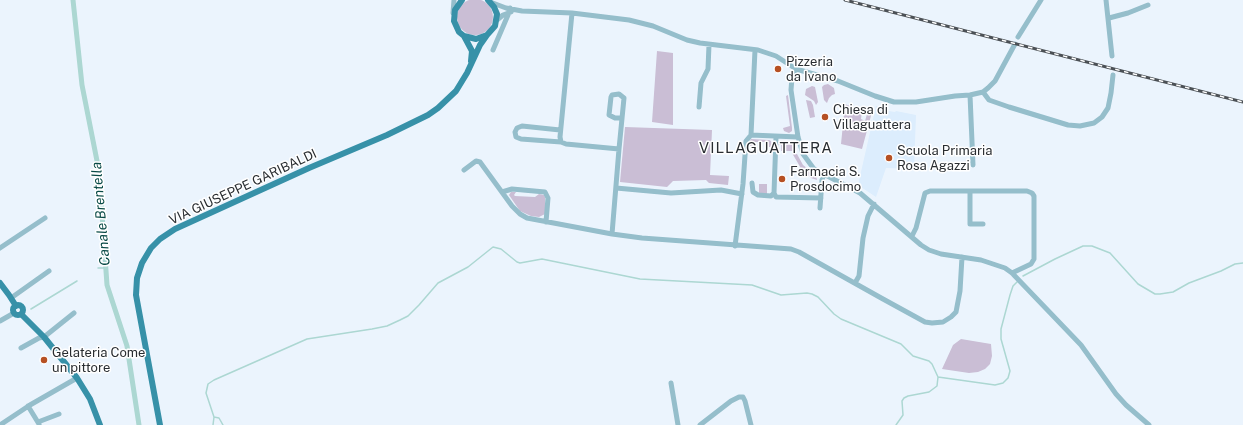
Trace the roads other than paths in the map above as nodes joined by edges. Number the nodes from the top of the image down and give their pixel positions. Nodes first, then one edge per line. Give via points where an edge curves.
1 (454, 0) edge
2 (462, 0) edge
3 (1040, 0) edge
4 (1106, 0) edge
5 (489, 1) edge
6 (1148, 5) dead end
7 (510, 10) junction
8 (572, 13) junction
9 (453, 15) junction
10 (1109, 18) junction
11 (497, 20) junction
12 (487, 35) junction
13 (464, 36) junction
14 (1018, 37) dead end
15 (1015, 44) dead end
16 (709, 45) junction
17 (493, 50) dead end
18 (755, 50) junction
19 (1112, 56) dead end
20 (470, 66) junction
21 (796, 69) junction
22 (1113, 75) dead end
23 (982, 92) junction
24 (970, 95) junction
25 (698, 107) dead end
26 (622, 118) junction
27 (560, 130) junction
28 (751, 135) junction
29 (776, 137) junction
30 (798, 137) junction
31 (562, 142) junction
32 (619, 149) junction
33 (973, 165) dead end
34 (464, 170) dead end
35 (824, 174) junction
36 (752, 183) dead end
37 (616, 188) junction
38 (970, 191) junction
39 (502, 192) junction
40 (774, 193) junction
41 (742, 194) junction
42 (821, 198) junction
43 (874, 204) junction
44 (820, 208) dead end
45 (45, 218) dead end
46 (546, 222) junction
47 (983, 224) dead end
48 (612, 234) junction
49 (912, 236) junction
50 (735, 246) junction
51 (0, 248) edge
52 (962, 257) junction
53 (48, 271) dead end
54 (1012, 273) junction
55 (0, 283) edge
56 (854, 283) junction
57 (11, 298) junction
58 (16, 306) junction
59 (14, 313) junction
60 (74, 313) dead end
61 (21, 314) junction
62 (0, 321) edge
63 (44, 337) junction
64 (21, 348) dead end
65 (77, 378) junction
66 (671, 383) dead end
67 (28, 406) junction
68 (59, 414) dead end
69 (160, 423) edge
70 (38, 424) edge
71 (0, 425) edge
72 (100, 425) edge
73 (678, 425) edge
74 (700, 425) edge
75 (751, 425) edge
76 (1149, 425) edge

1 - 9 street
2 - 9 main road
3 - 14 street
4 - 10 street
5 - 7 street
5 - 11 main road via 494,7
6 - 10 street
7 - 8 street
7 - 11 street
7 - 17 street
8 - 16 street via 629,20
8 - 27 street
9 - 13 main road via 456,27
10 - 19 street
11 - 12 main road, VIA GIUSEPPE GARIBALDI
12 - 13 main road via 476,39
12 - 20 main road, VIA GIUSEPPE GARIBALDI
13 - 20 main road via 472,51
15 - 23 street via 995,81
16 - 18 street
16 - 25 street via 708,69 701,83
18 - 21 street via 776,56
18 - 28 street
20 - 69 main road, VIA GIUSEPPE GARIBALDI via 456,91 428,115 175,229 152,248 142,263 137,278 136,295
21 - 24 street via 838,81 894,102 916,102
21 - 30 street via 791,90
22 - 23 street via 1108,108 1094,123 1080,126 1068,125 1009,107 989,100
23 - 24 street
24 - 33 street
26 - 26 street via 609,115 612,95 619,94 624,98
26 - 32 street
27 - 31 street
27 - 31 street via 522,126 515,132 516,137 521,139
28 - 29 street
28 - 41 street via 746,141
29 - 30 street
29 - 40 street
30 - 35 street via 807,161 814,169
31 - 32 street
32 - 37 street
34 - 39 street via 480,162
35 - 42 street
35 - 43 street via 860,193
36 - 40 street via 753,192 758,195 771,196
37 - 41 street via 671,193 721,190
37 - 48 street
38 - 47 street via 970,224
38 - 49 street via 925,193
38 - 54 street via 1027,192 1034,196 1034,259 1031,264
39 - 46 street via 520,214
39 - 46 street via 512,189 545,192 548,198
40 - 42 street via 776,197
41 - 50 street
42 - 44 street
43 - 49 street
43 - 56 street via 868,216 863,238 859,276
45 - 51 street
46 - 48 street
48 - 50 street
49 - 52 street via 929,250
50 - 56 street via 791,249
52 - 54 street via 990,263
52 - 56 street via 956,312 943,322 925,322
53 - 57 street
54 - 76 street via 1081,345 1126,406
55 - 57 main road
57 - 58 main road
58 - 59 main road via 13,309
58 - 61 main road via 22,307
59 - 61 main road
59 - 62 street
60 - 63 street
61 - 63 main road
63 - 64 street
63 - 65 main road
65 - 67 street
65 - 72 main road via 90,399
66 - 73 street
67 - 70 street
67 - 71 street
68 - 70 street
74 - 75 street via 739,397 745,401

